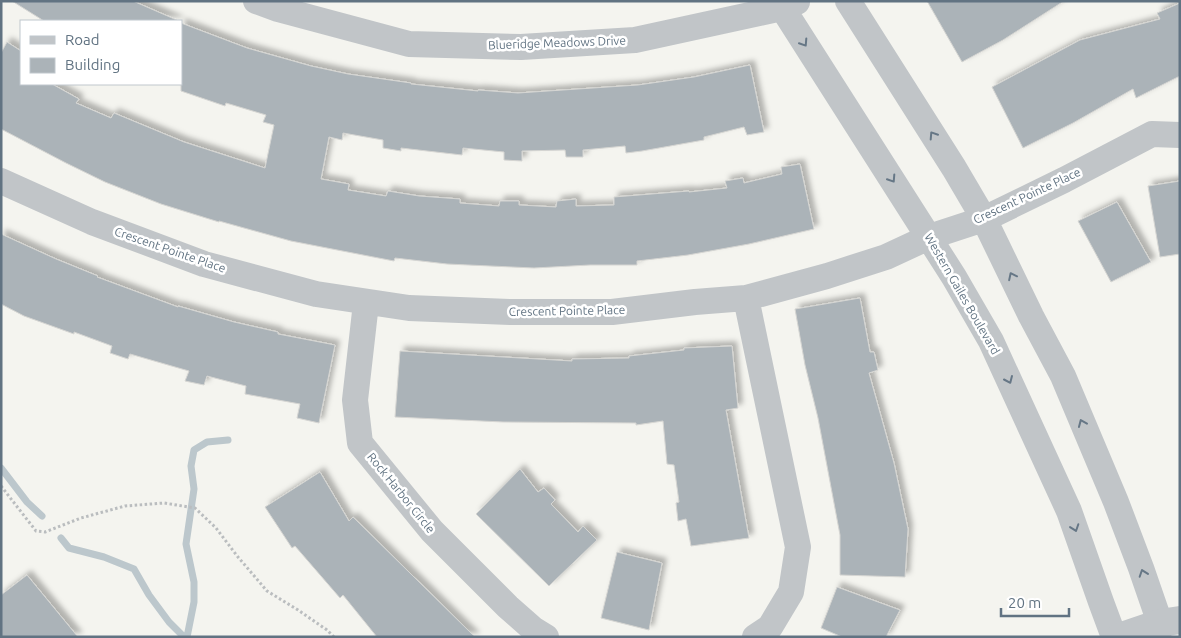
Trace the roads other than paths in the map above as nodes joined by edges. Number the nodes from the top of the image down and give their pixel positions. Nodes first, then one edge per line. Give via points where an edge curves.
1 (256, 1) edge
2 (848, 1) edge
3 (786, 4) edge
4 (1180, 135) edge
5 (1, 181) edge
6 (984, 219) junction
7 (929, 237) junction
8 (746, 298) junction
9 (366, 303) junction
10 (1166, 627) edge
11 (546, 637) edge
12 (755, 637) edge
13 (1114, 637) edge
14 (1119, 637) edge

1 - 3 street, Blueridge Meadows Drive via 409,44 521,47 636,40
6 -> 2 street
3 -> 7 street, Western Gailes Boulevard
4 - 6 street, Crescent Pointe Place via 1152,134
5 - 9 street, Crescent Pointe Place via 92,222 204,264 316,294
6 - 7 street, Crescent Pointe Place
10 -> 6 street via 1063,376
7 - 8 street, Crescent Pointe Place via 827,276
7 -> 13 street, Western Gailes Boulevard via 991,341 1069,511
8 - 9 street, Crescent Pointe Place via 612,312 510,312
8 - 12 street via 798,547 791,592 770,627
9 - 11 street, Rock Harbor Circle via 354,400 360,443 432,532 508,607
10 - 14 street

